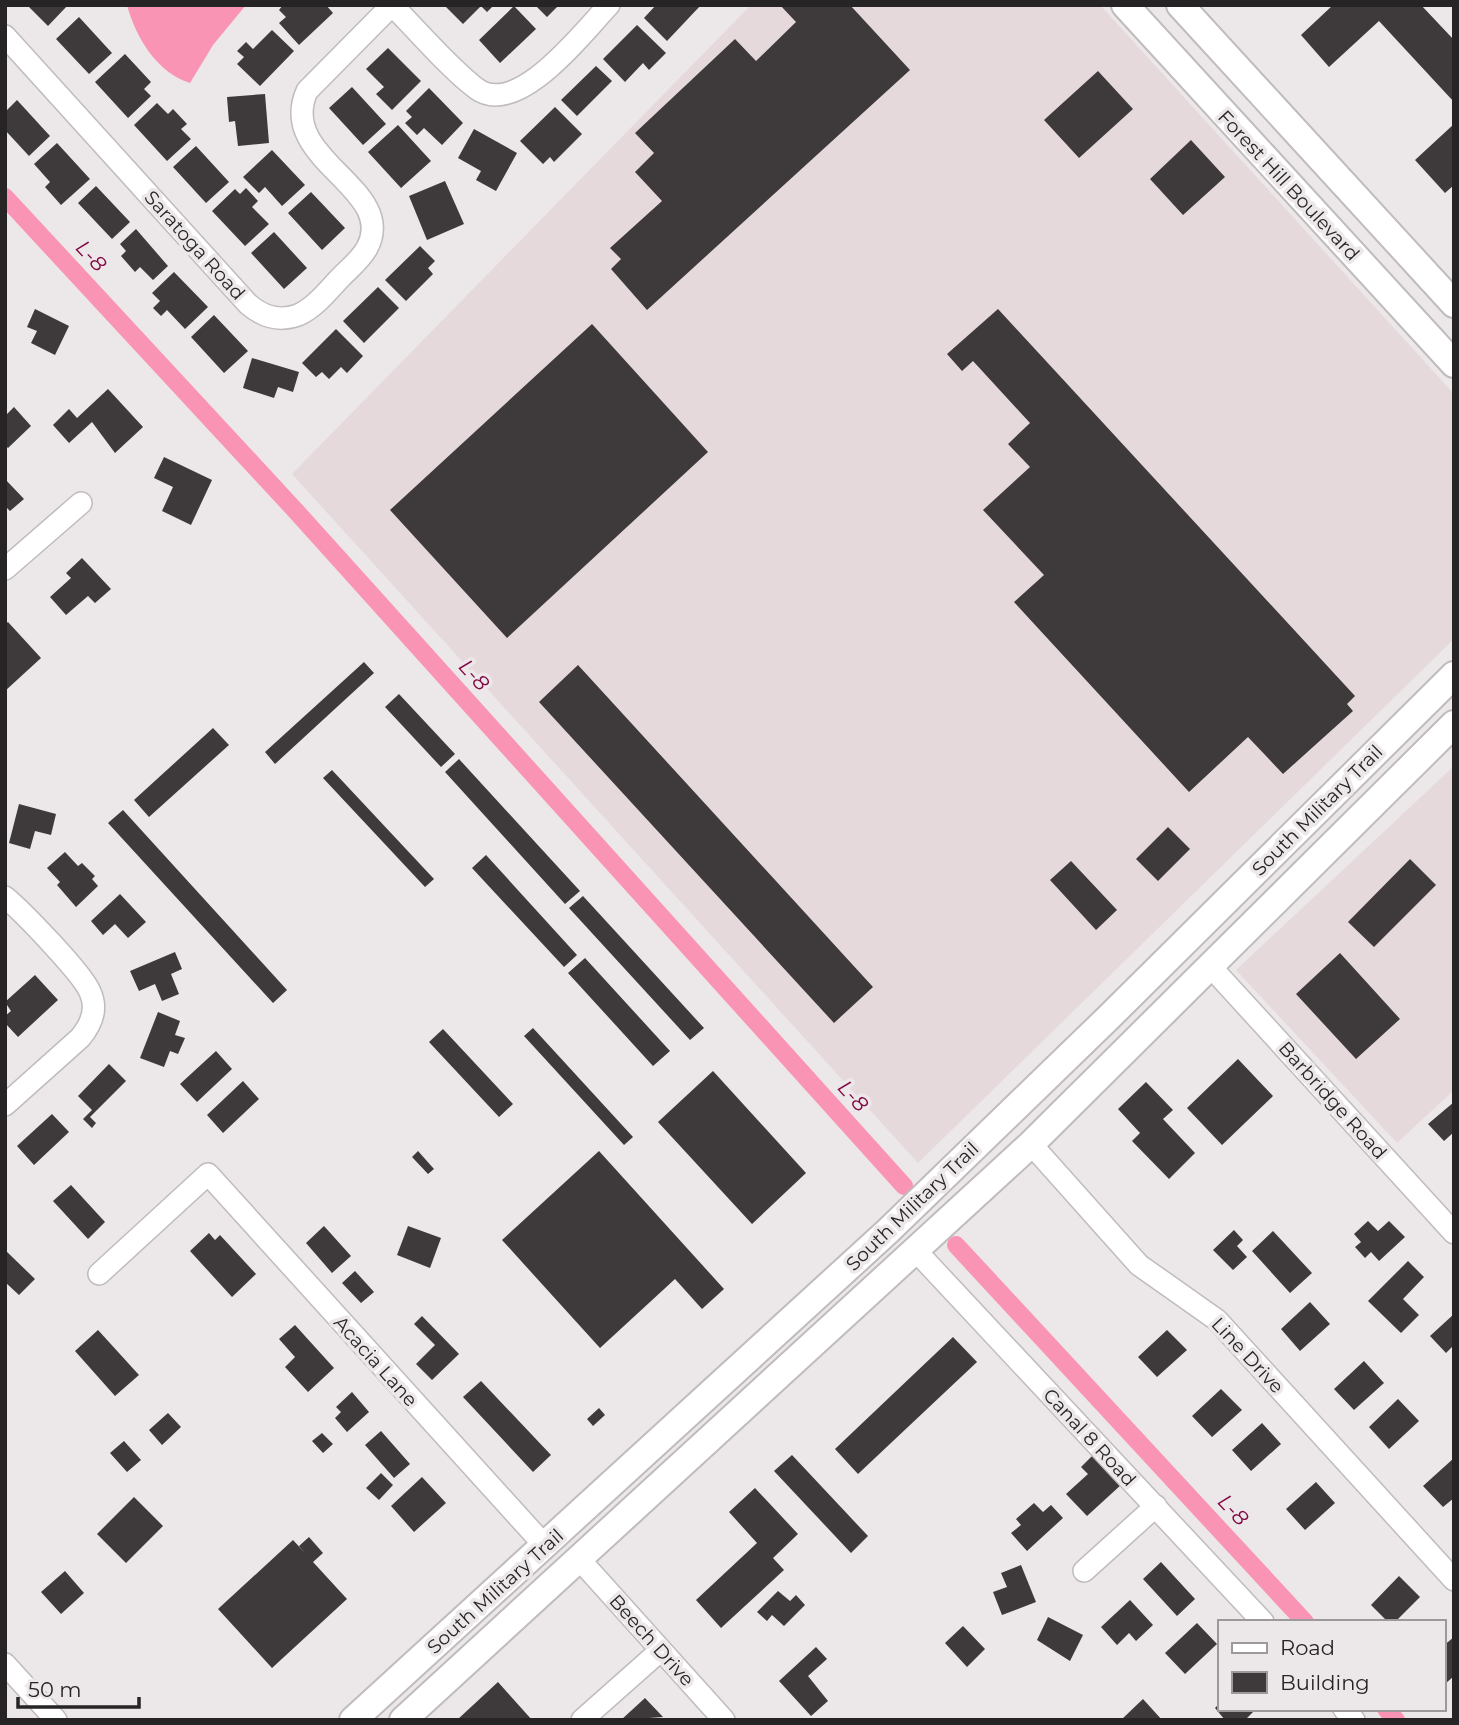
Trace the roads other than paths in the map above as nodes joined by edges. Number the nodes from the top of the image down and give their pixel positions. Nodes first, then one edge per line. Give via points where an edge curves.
1 (392, 5) edge
2 (609, 5) edge
3 (1125, 5) edge
4 (1180, 5) edge
5 (5, 36) edge
6 (1266, 159) junction
7 (1332, 172) junction
8 (1454, 304) edge
9 (1454, 364) edge
10 (81, 503) dead end
11 (5, 569) edge
12 (1454, 675) edge
13 (1454, 724) edge
14 (1291, 837) junction
15 (5, 897) edge
16 (1211, 967) junction
17 (1106, 1020) junction
18 (1149, 1028) junction
19 (5, 1105) edge
20 (1031, 1144) junction
21 (983, 1189) junction
22 (1454, 1233) edge
23 (917, 1252) junction
24 (99, 1274) dead end
25 (723, 1384) junction
26 (1156, 1506) junction
27 (545, 1546) junction
28 (580, 1560) junction
29 (1084, 1571) dead end
30 (1454, 1580) edge
31 (1261, 1620) edge
32 (661, 1650) junction
33 (5, 1664) edge
34 (411, 1713) edge
35 (56, 1720) edge
36 (353, 1720) edge
37 (582, 1720) edge
38 (724, 1720) edge

1 - 2 street via 479,90 500,96 531,84
1 - 5 street, Saratoga Road via 302,102 305,135 367,207 372,228 359,259 310,308 289,318 267,317 248,304
3 - 6 main road, Forest Hill Boulevard
4 - 7 main road, Forest Hill Boulevard
6 - 7 main road
6 - 9 main road, Forest Hill Boulevard
7 - 8 main road, Forest Hill Boulevard
10 - 11 street
12 - 14 main road, South Military Trail
13 - 16 main road, South Military Trail
14 - 17 main road, South Military Trail
14 - 18 main road via 1273,876 1153,995 1145,1012
15 - 19 street via 85,982 93,1017 80,1038
16 - 18 main road, South Military Trail
16 - 22 street, Barbridge Road
17 - 21 main road via 1109,1039 1102,1051 992,1161
17 - 25 main road, South Military Trail
18 - 20 main road, South Military Trail
20 - 21 main road, South Military Trail
20 - 30 street, Line Drive via 1139,1265 1217,1320
21 - 23 main road, South Military Trail
23 - 26 street, Canal 8 Road
23 - 28 main road, South Military Trail
24 - 27 street, Acacia Lane via 208,1174
25 - 27 main road, South Military Trail
25 - 28 main road via 704,1417 584,1534 578,1545
26 - 29 street
26 - 31 street, Canal 8 Road
27 - 34 main road via 546,1561 536,1580 447,1662
27 - 36 main road, South Military Trail
28 - 32 street, Beech Drive
28 - 34 main road, South Military Trail
32 - 37 street
32 - 38 street, Beech Drive
33 - 35 street

